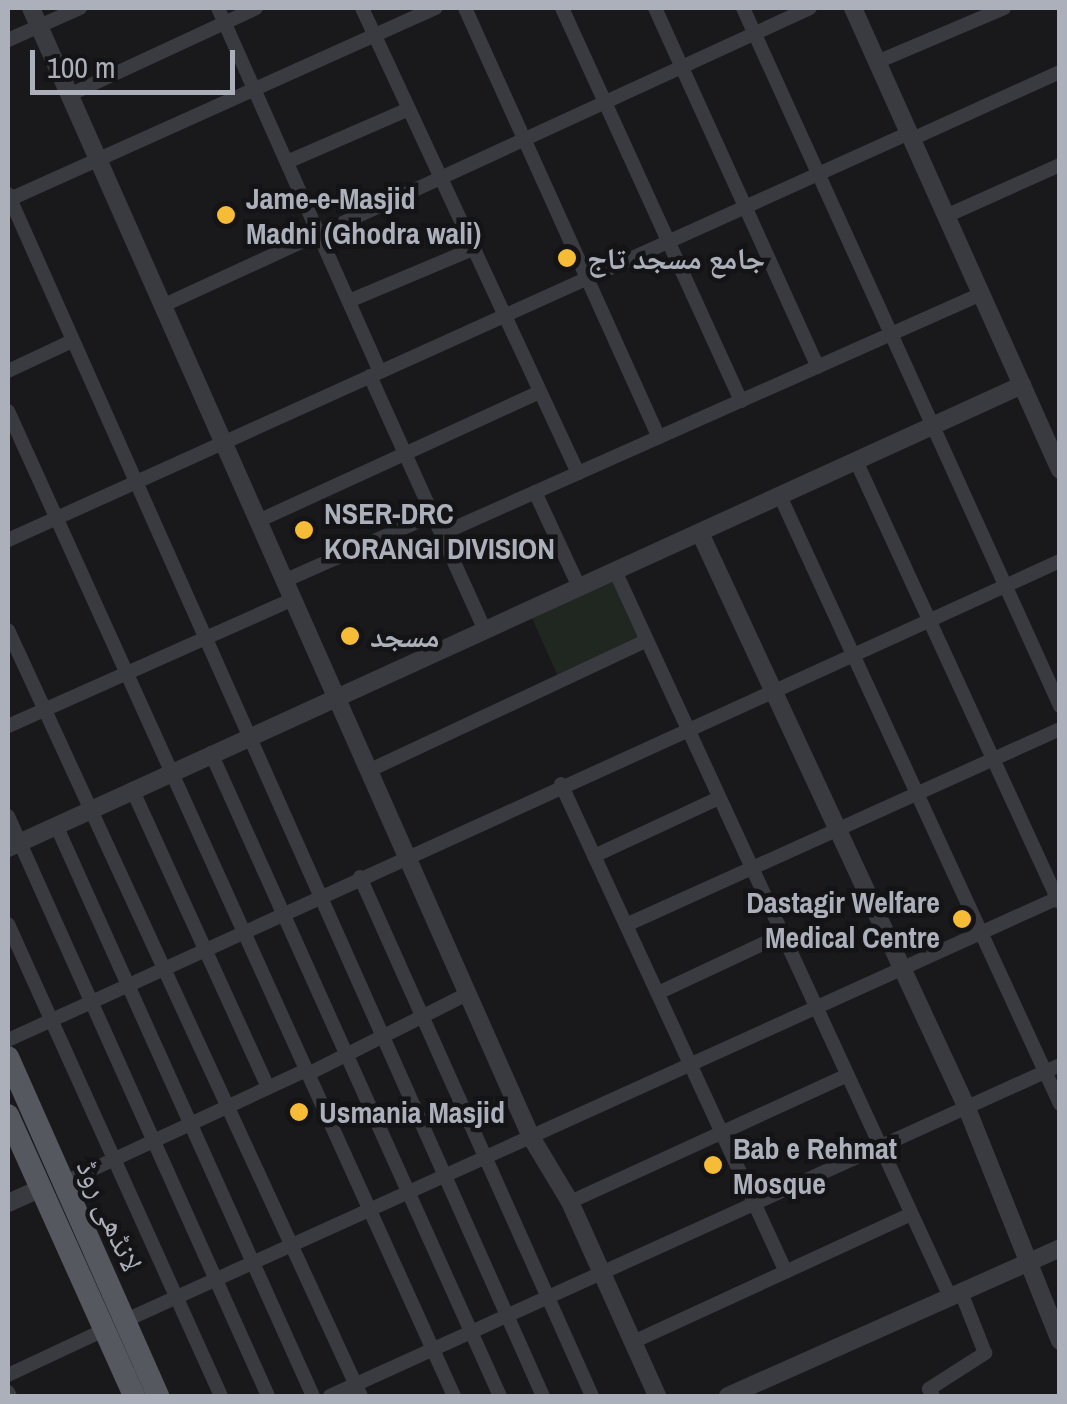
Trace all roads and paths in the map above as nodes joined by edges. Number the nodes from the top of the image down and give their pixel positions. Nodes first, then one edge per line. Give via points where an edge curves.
1 (31, 8) edge
2 (80, 8) edge
3 (256, 8) edge
4 (362, 8) edge
5 (436, 8) edge
6 (465, 8) edge
7 (562, 8) edge
8 (655, 8) edge
9 (743, 8) edge
10 (810, 8) edge
11 (853, 8) edge
12 (1004, 8) edge
13 (221, 15) edge
14 (39, 26) junction
15 (754, 33) junction
16 (374, 35) junction
17 (8, 40) edge
18 (877, 62) junction
19 (682, 66) junction
20 (1060, 72) edge
21 (254, 89) junction
22 (69, 94) junction
23 (605, 102) junction
24 (409, 110) junction
25 (910, 136) junction
26 (524, 139) junction
27 (98, 160) junction
28 (287, 162) junction
29 (1060, 165) edge
30 (820, 173) junction
31 (440, 178) junction
32 (8, 198) edge
33 (745, 207) junction
34 (946, 216) junction
35 (319, 234) junction
36 (668, 241) junction
37 (473, 249) junction
38 (587, 278) junction
39 (981, 294) junction
40 (349, 302) junction
41 (162, 306) junction
42 (503, 316) junction
43 (892, 334) junction
44 (72, 341) junction
45 (818, 366) junction
46 (8, 370) edge
47 (375, 374) junction
48 (1022, 386) junction
49 (540, 392) junction
50 (741, 401) junction
51 (8, 411) edge
52 (934, 427) junction
53 (659, 437) junction
54 (223, 442) junction
55 (406, 454) junction
56 (857, 462) junction
57 (1060, 470) edge
58 (578, 473) junction
59 (134, 482) junction
60 (535, 492) junction
61 (781, 498) junction
62 (433, 515) junction
63 (57, 518) junction
64 (258, 521) junction
65 (441, 534) junction
66 (701, 535) junction
67 (8, 540) edge
68 (1060, 561) edge
69 (616, 573) junction
70 (284, 581) junction
71 (1006, 586) junction
72 (579, 588) junction
73 (293, 599) junction
74 (929, 620) junction
75 (8, 630) edge
76 (485, 631) junction
77 (204, 638) junction
78 (646, 641) junction
79 (852, 653) junction
80 (127, 673) junction
81 (773, 688) junction
82 (336, 697) junction
83 (1060, 706) edge
84 (43, 710) junction
85 (8, 726) edge
86 (686, 726) junction
87 (1060, 729) edge
88 (248, 737) junction
89 (211, 754) junction
90 (993, 758) junction
91 (368, 770) junction
92 (171, 772) junction
93 (561, 784) junction
94 (132, 790) junction
95 (917, 792) junction
96 (718, 798) junction
97 (90, 808) junction
98 (8, 816) edge
99 (56, 825) junction
100 (837, 827) junction
101 (13, 845) edge
102 (406, 856) junction
103 (594, 856) junction
104 (751, 867) junction
105 (360, 877) junction
106 (319, 894) junction
107 (1059, 899) edge
108 (281, 912) junction
109 (8, 924) edge
110 (626, 925) junction
111 (243, 930) junction
112 (981, 932) junction
113 (782, 935) junction
114 (203, 948) junction
115 (164, 967) junction
116 (902, 968) junction
117 (125, 984) junction
118 (658, 993) junction
119 (468, 994) junction
120 (90, 1001) junction
121 (815, 1007) junction
122 (420, 1017) junction
123 (50, 1020) junction
124 (382, 1036) junction
125 (8, 1040) edge
126 (346, 1055) junction
127 (8, 1057) edge
128 (690, 1064) junction
129 (1060, 1065) edge
130 (307, 1072) junction
131 (1044, 1072) junction
132 (847, 1075) junction
133 (268, 1087) junction
134 (1060, 1104) edge
135 (228, 1106) junction
136 (966, 1106) junction
137 (8, 1115) edge
138 (188, 1124) junction
139 (722, 1132) junction
140 (531, 1138) junction
141 (153, 1140) junction
142 (880, 1145) junction
143 (484, 1158) junction
144 (113, 1159) junction
145 (445, 1176) junction
146 (63, 1183) junction
147 (40, 1189) junction
148 (408, 1193) junction
149 (570, 1202) junction
150 (754, 1202) junction
151 (8, 1203) edge
152 (370, 1210) junction
153 (912, 1214) junction
154 (292, 1245) junction
155 (1060, 1248) edge
156 (1028, 1262) junction
157 (253, 1263) junction
158 (602, 1272) junction
159 (786, 1272) junction
160 (216, 1280) junction
161 (955, 1294) junction
162 (548, 1297) junction
163 (176, 1298) junction
164 (507, 1315) junction
165 (114, 1325) junction
166 (470, 1332) junction
167 (1060, 1341) edge
168 (632, 1342) junction
169 (432, 1349) junction
170 (8, 1375) edge
171 (358, 1391) edge
172 (134, 1396) edge
173 (158, 1396) edge
174 (221, 1396) edge
175 (268, 1396) edge
176 (313, 1396) edge
177 (330, 1396) edge
178 (454, 1396) edge
179 (500, 1396) edge
180 (543, 1396) edge
181 (592, 1396) edge
182 (657, 1396) edge
183 (728, 1396) edge
184 (933, 1396) edge

1 - 14 street
2 - 14 street
3 - 13 street
4 - 16 street
5 - 16 street
6 - 26 street
7 - 23 street
8 - 19 street
9 - 15 street
10 - 15 street
11 - 18 street
12 - 18 street
13 - 21 street
13 - 22 street
14 - 17 street
14 - 22 street
15 - 19 street
15 - 30 street
16 - 21 street
16 - 24 street
18 - 25 street
19 - 23 street
19 - 33 street
20 - 25 street
21 - 27 street
21 - 28 street
22 - 27 street
23 - 26 street
23 - 36 street
24 - 28 street
24 - 31 street
25 - 30 street
25 - 34 street
26 - 31 street
26 - 38 street
27 - 32 street
27 - 41 street
28 - 35 street
29 - 34 street
30 - 33 street
30 - 43 street
31 - 35 street
31 - 37 street
32 - 44 street
33 - 36 street
33 - 45 street
34 - 39 street
35 - 40 street
35 - 41 street
36 - 38 street
36 - 50 street
37 - 40 street
37 - 42 street
38 - 42 street
38 - 53 street
39 - 43 street
39 - 48 street
40 - 47 street
41 - 54 street
42 - 47 street
42 - 49 street
43 - 45 street
43 - 52 street
44 - 46 street
44 - 59 street
45 - 50 street
47 - 54 street
47 - 55 street
48 - 52 street
48 - 57 street
49 - 55 street
49 - 58 street
50 - 53 street
51 - 63 street
52 - 56 street
52 - 71 street
53 - 58 street
54 - 59 street
54 - 64 street
55 - 62 street
55 - 64 street
56 - 61 street
56 - 74 street
58 - 60 street
59 - 63 street
59 - 77 street
60 - 65 street
60 - 72 street
61 - 66 street
61 - 79 street
62 - 65 street
62 - 70 street
63 - 67 street
63 - 80 street
64 - 70 street
65 - 76 street
66 - 69 street
66 - 81 street
68 - 71 street
69 - 72 street
69 - 78 street
70 - 73 street
71 - 74 street
71 - 83 street
72 - 76 street
73 - 77 street
73 - 82 street
74 - 79 street
74 - 90 street
75 - 84 street
76 - 82 street
77 - 80 street
77 - 88 street
78 - 86 street
78 - 91 street
79 - 81 street
79 - 95 street
80 - 84 street
80 - 92 street
81 - 86 street
81 - 100 street
82 - 88 street
82 - 91 street
84 - 85 street
84 - 97 street
86 - 93 street
86 - 96 street
87 - 90 street
88 - 89 street
88 - 106 street
89 - 92 street
89 - 108 street
90 - 95 street
90 - 107 street
91 - 102 street
92 - 94 street
92 - 111 street
93 - 102 street
93 - 103 street
94 - 97 street
94 - 114 street
95 - 100 street
95 - 112 street
96 - 103 street
96 - 104 street
97 - 99 street
97 - 115 street
98 - 101 street
99 - 101 street
99 - 117 street
100 - 104 street
100 - 116 street
101 - 120 street
102 - 105 street
102 - 119 street
103 - 110 street
104 - 110 street
104 - 113 street
105 - 106 street
105 - 122 street
106 - 108 street
106 - 124 street
107 - 112 street
108 - 111 street
108 - 126 street
109 - 123 street
110 - 118 street
111 - 114 street
111 - 130 street
112 - 116 street
112 - 131 street
113 - 118 street
113 - 121 street
114 - 115 street
114 - 133 street
115 - 117 street
115 - 135 street
116 - 121 street
116 - 136 street
117 - 120 street
117 - 138 street
118 - 128 street
119 - 122 street
119 - 140 street
120 - 123 street
120 - 141 street
121 - 128 street
121 - 132 street
122 - 124 street
122 - 143 street
123 - 125 street
123 - 144 street
124 - 126 street
124 - 145 street
126 - 130 street
126 - 148 street
127 - 146 main road, لانڈھی روڈ
128 - 139 street
128 - 140 street
129 - 131 street
130 - 133 street
130 - 152 street
131 - 134 street
131 - 136 street
132 - 139 street
132 - 142 street
133 - 135 street
135 - 138 street
135 - 154 street
136 - 142 street
136 - 156 street
137 - 147 main road, لانڈھی روڈ
138 - 141 street
138 - 157 street
139 - 149 street
139 - 150 street
140 - 143 street
140 - 149 street
141 - 144 street
141 - 160 street
142 - 150 street
142 - 153 street
143 - 145 street
143 - 162 street
144 - 146 street
144 - 163 street
145 - 148 street
145 - 164 street
146 - 165 main road, لانڈھی روڈ
147 - 151 street
147 - 165 main road, لانڈھی روڈ
148 - 152 street
148 - 166 street
149 - 158 street
150 - 158 street
150 - 159 street
152 - 154 street
152 - 169 street
153 - 159 street
153 - 161 street
154 - 157 street
154 - 171 street
155 - 156 street
156 - 161 street
156 - 167 street
157 - 160 street
157 - 176 street
158 - 162 street
158 - 168 street
159 - 168 street
160 - 163 street
160 - 175 street
161 - 183 street
161 - 184 street via 986,1353 930,1389
162 - 164 street
162 - 181 street
163 - 165 street
163 - 174 street
164 - 166 street
164 - 180 street
165 - 170 street
165 - 172 main road, لانڈھی روڈ
165 - 173 main road, لانڈھی روڈ
166 - 169 street
166 - 179 street
168 - 182 street
169 - 171 street
169 - 178 street
171 - 177 street

